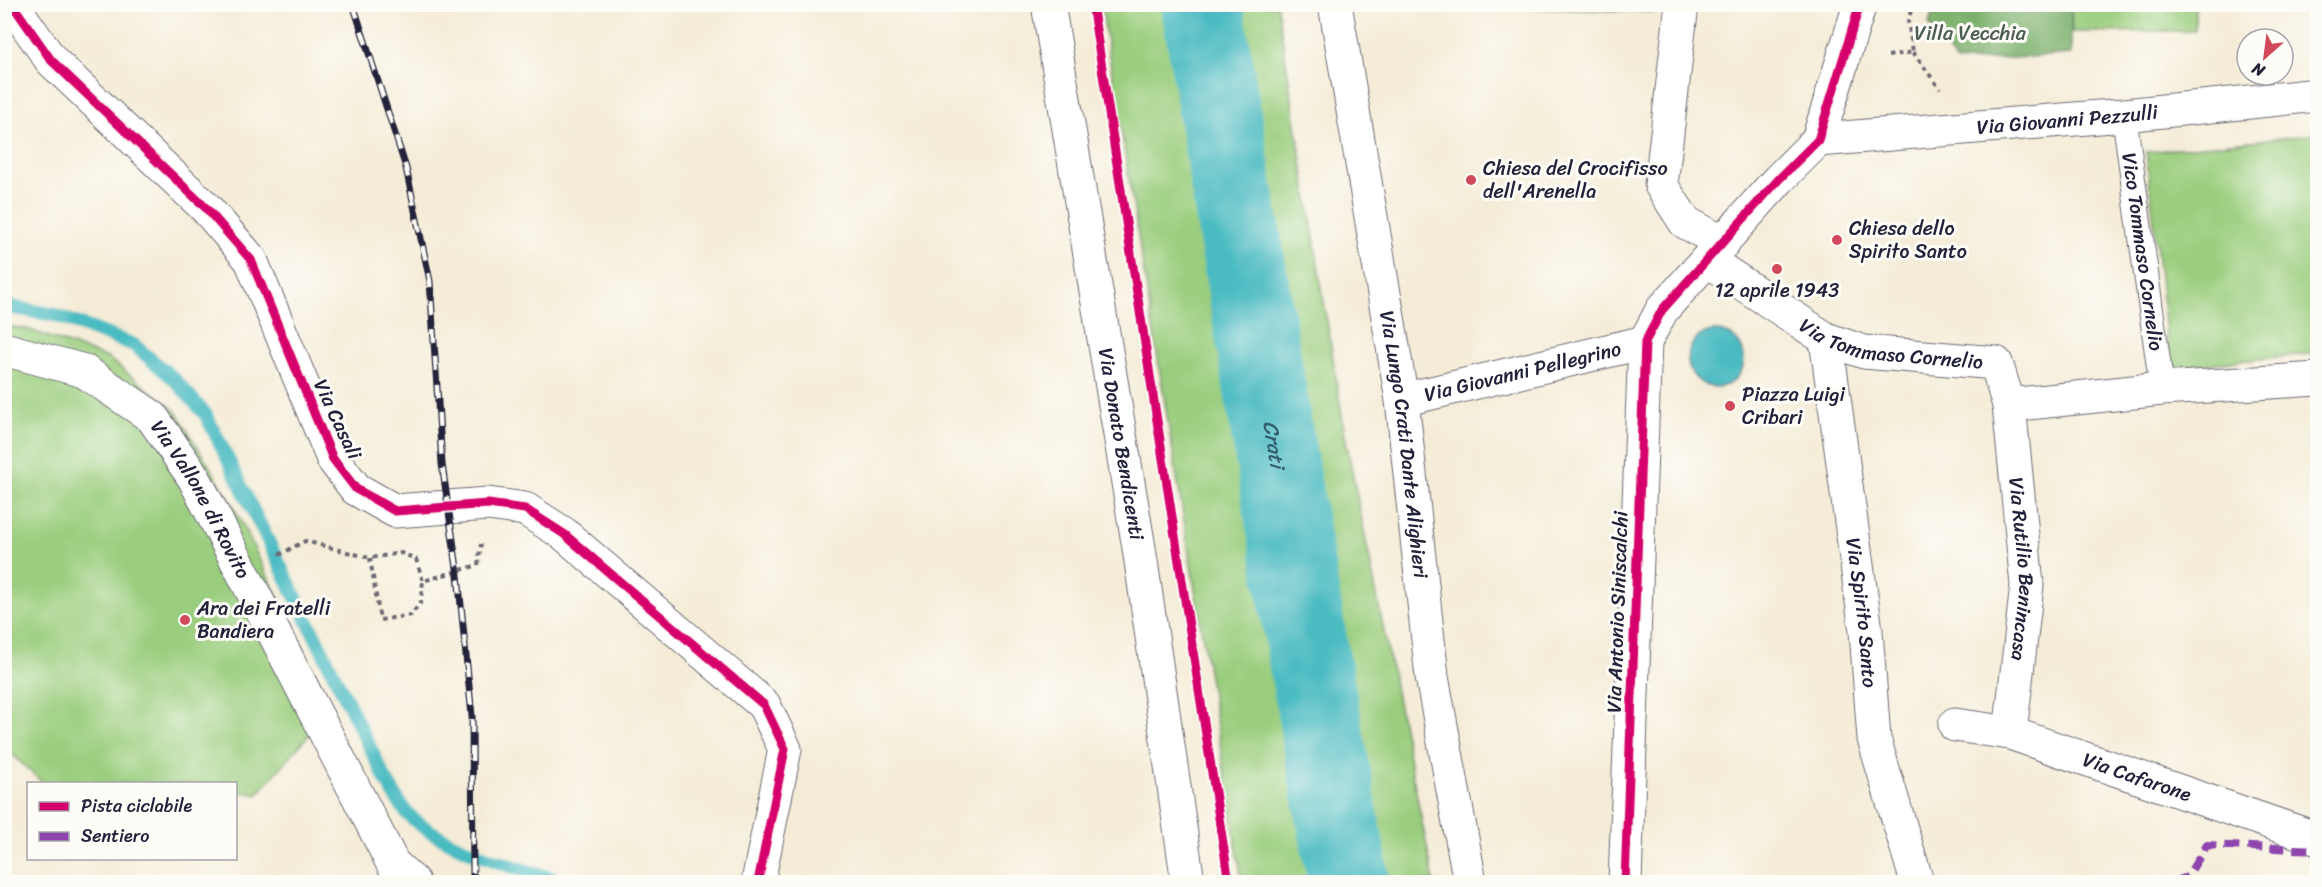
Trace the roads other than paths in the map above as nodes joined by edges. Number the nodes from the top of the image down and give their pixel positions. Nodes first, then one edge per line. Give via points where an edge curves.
1 (12, 4) edge
2 (1048, 4) edge
3 (1335, 4) edge
4 (1682, 4) edge
5 (1860, 4) edge
6 (2318, 95) edge
7 (2124, 115) junction
8 (1818, 140) junction
9 (1715, 251) junction
10 (1826, 339) junction
11 (1645, 342) junction
12 (4, 348) edge
13 (2318, 379) edge
14 (2162, 389) junction
15 (1402, 400) junction
16 (2009, 405) junction
17 (1955, 725) dead end
18 (2010, 733) junction
19 (2318, 839) edge
20 (413, 882) edge
21 (758, 882) edge
22 (1188, 882) edge
23 (1470, 882) edge
24 (1625, 882) edge
25 (1917, 882) edge

1 - 21 street, Via Casali via 51,60 206,208 251,260 333,459 356,489 394,511 488,504 525,509 564,534 764,705 785,749
2 - 22 street, Via Donato Bendicenti via 1139,548
3 - 15 street, Via Lungo Crati Dante Alighieri
4 - 9 street, Via Tommaso Cornelio via 1661,185 1685,222
5 - 8 street
6 - 7 street, Via Giovanni Pezzulli
7 - 8 street, Via Giovanni Pezzulli
7 - 14 lane, Vico Tommaso Cornelio
8 - 9 street
9 - 10 street, Via Tommaso Cornelio
9 - 11 street via 1662,310
10 - 16 street, Via Tommaso Cornelio via 1864,352 1996,363
10 - 25 street, Via Spirito Santo via 1866,630 1874,739
11 - 15 street, Via Giovanni Pellegrino
11 - 24 street, Via Antonio Siniscalchi
12 - 20 street, Via Vallone di Rovito via 84,371 152,417 194,478 393,864
13 - 14 street
14 - 16 street
15 - 23 street, Via Lungo Crati Dante Alighieri via 1432,677
16 - 18 street, Via Rutilio Benincasa via 2027,585
17 - 18 street, Via Cafarone
18 - 19 street, Via Cafarone

